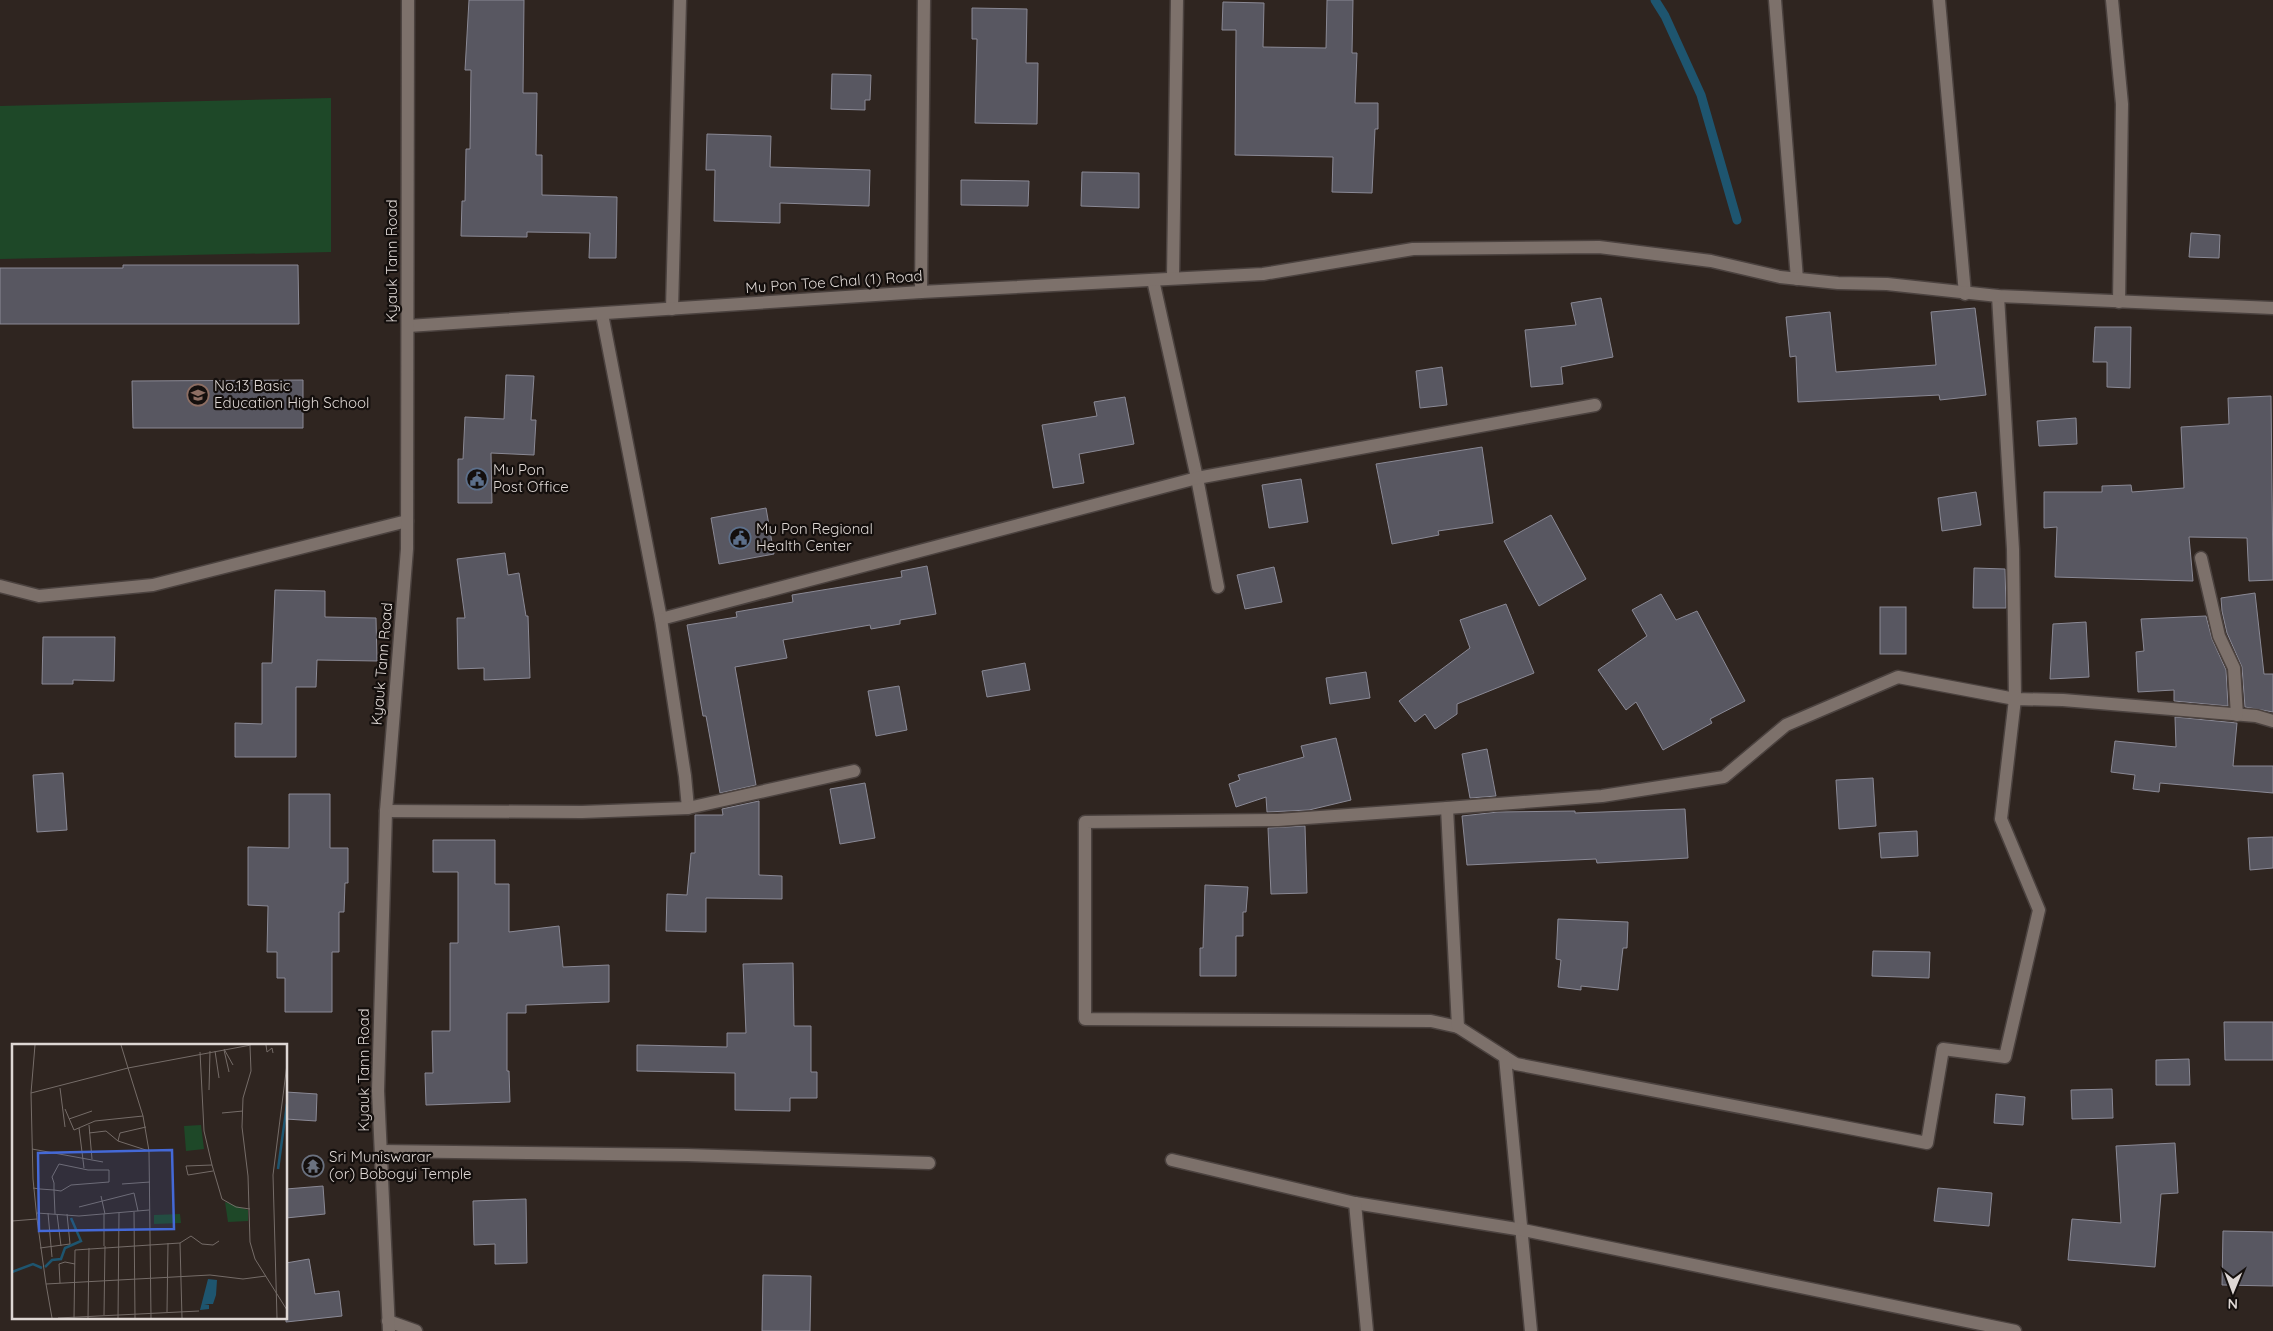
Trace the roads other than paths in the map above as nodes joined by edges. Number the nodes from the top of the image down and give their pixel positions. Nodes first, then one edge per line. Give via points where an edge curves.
1 (408, 0) edge
2 (680, 0) edge
3 (924, 0) edge
4 (1177, 0) edge
5 (1775, 0) edge
6 (1939, 0) edge
7 (2112, 0) edge
8 (1173, 278) junction
9 (1798, 279) junction
10 (1153, 280) junction
11 (921, 292) junction
12 (1966, 294) junction
13 (1998, 296) junction
14 (2119, 302) junction
15 (2273, 308) edge
16 (672, 309) junction
17 (602, 314) junction
18 (408, 326) junction
19 (1595, 404) dead end
20 (1197, 478) junction
21 (408, 521) junction
22 (2200, 558) dead end
23 (0, 586) edge
24 (1218, 587) dead end
25 (661, 619) junction
26 (2016, 699) junction
27 (2236, 715) junction
28 (2273, 721) edge
29 (854, 771) dead end
30 (688, 808) junction
31 (1447, 808) junction
32 (386, 811) junction
33 (1458, 1027) junction
34 (1505, 1057) junction
35 (381, 1151) junction
36 (1172, 1160) dead end
37 (929, 1163) dead end
38 (1355, 1203) junction
39 (1523, 1230) junction
40 (388, 1326) edge
41 (416, 1331) edge
42 (1367, 1331) edge
43 (1531, 1331) edge
44 (2016, 1331) edge

1 - 18 street, Kyauk Tann Road
2 - 16 street
3 - 11 street
4 - 8 street
5 - 9 street
6 - 12 street
7 - 14 street via 2122,104
8 - 9 street, Mu Pon Toe Chal (1) Road via 1263,274 1413,249 1599,247 1711,261
8 - 10 street, Mu Pon Toe Chal (1) Road
9 - 12 street, Mu Pon Toe Chal (1) Road via 1887,284
10 - 11 street, Mu Pon Toe Chal (1) Road
10 - 20 street
11 - 16 street, Mu Pon Toe Chal (1) Road
12 - 13 street, Mu Pon Toe Chal (1) Road
13 - 14 street, Mu Pon Toe Chal (1) Road
13 - 26 street via 2013,549
14 - 15 street, Mu Pon Toe Chal (1) Road
16 - 17 street, Mu Pon Toe Chal (1) Road
17 - 18 street, Mu Pon Toe Chal (1) Road
17 - 25 street
18 - 21 street, Kyauk Tann Road
19 - 20 street
20 - 24 street
20 - 25 street
21 - 23 street via 153,584 39,596
21 - 32 street, Kyauk Tann Road
22 - 27 street via 2218,636 2234,668
25 - 30 street
26 - 27 street
26 - 31 street via 1898,677 1786,725 1724,776 1602,796
26 - 34 street via 2002,819 2039,910 2005,1057 1943,1049 1927,1143 1516,1064
27 - 28 street
29 - 30 street
30 - 32 street via 582,812
31 - 33 street
31 - 33 street via 1278,820 1085,822 1085,1019 1431,1021
32 - 35 street, Kyauk Tann Road via 378,1091
33 - 34 street
34 - 39 street
35 - 37 street
35 - 40 street, Kyauk Tann Road
36 - 38 street
38 - 39 street
38 - 42 street
39 - 43 street
39 - 44 street
40 - 41 street

